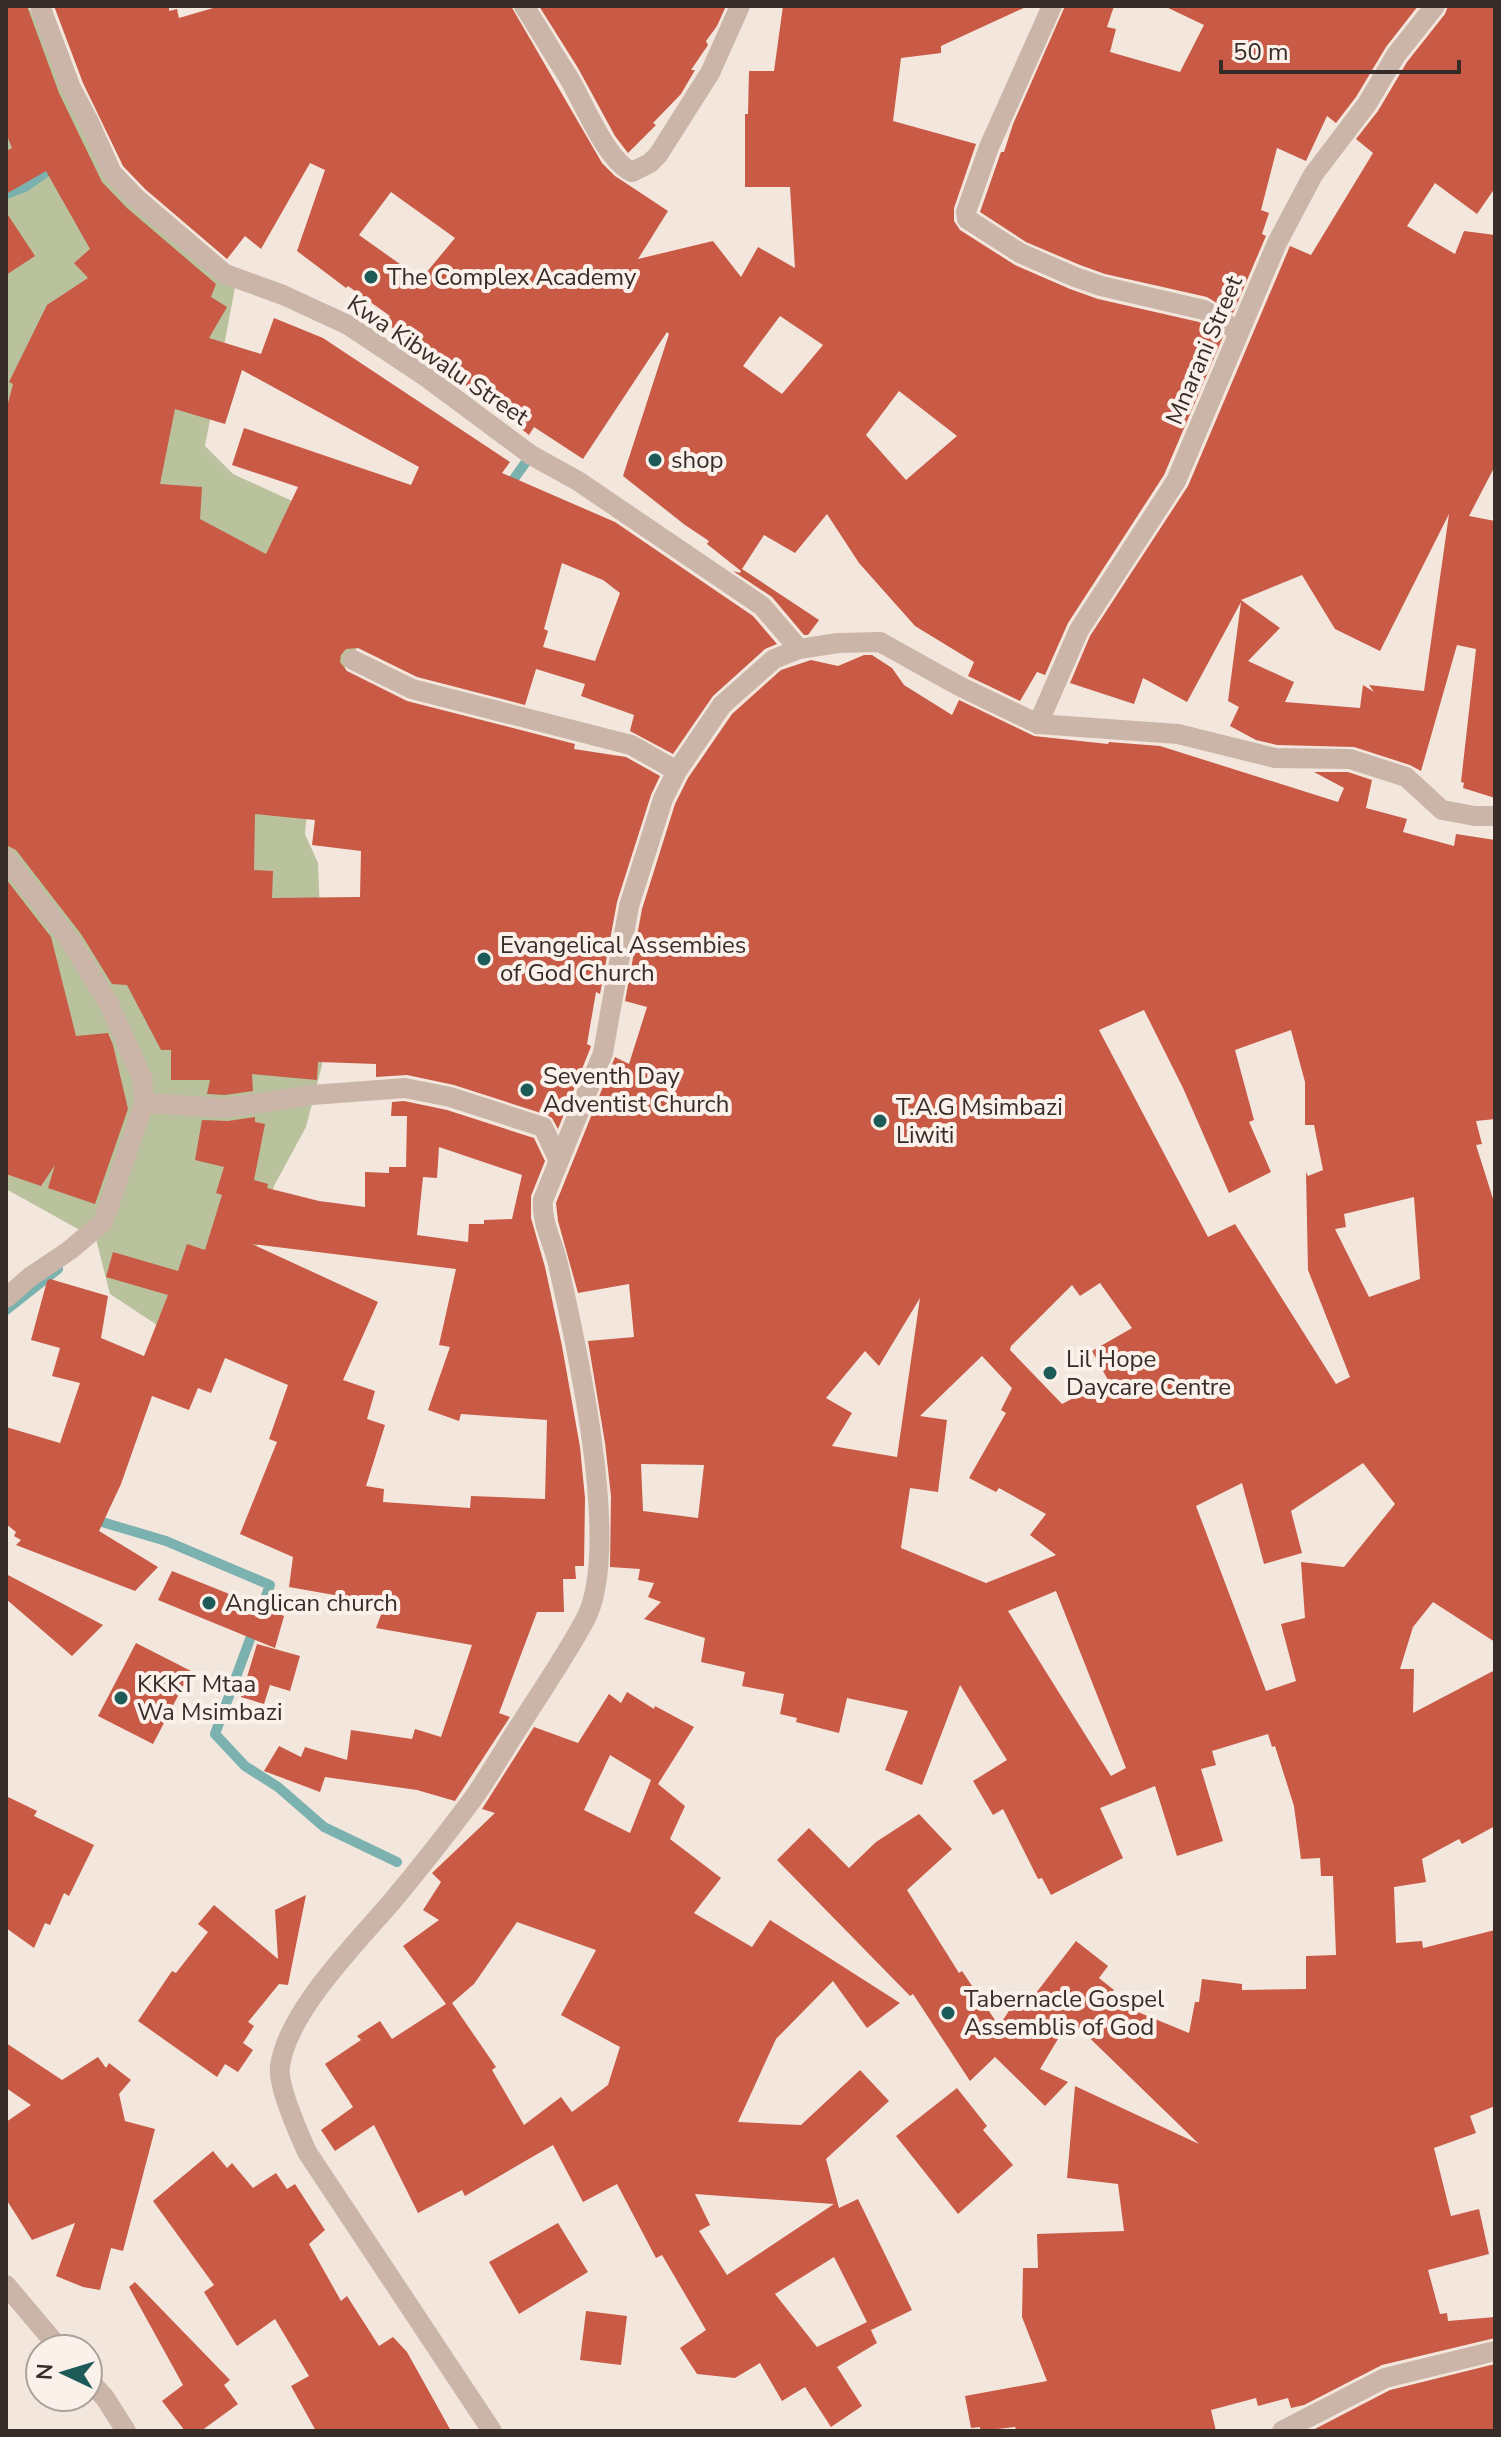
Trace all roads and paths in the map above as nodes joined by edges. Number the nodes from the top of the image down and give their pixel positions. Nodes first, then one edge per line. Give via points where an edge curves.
1 (40, 6) edge
2 (524, 6) edge
3 (740, 6) edge
4 (1052, 6) edge
5 (1435, 6) edge
6 (1238, 331) junction
7 (799, 649) junction
8 (353, 660) dead end
9 (1038, 724) junction
10 (677, 771) junction
11 (1495, 816) edge
12 (6, 858) edge
13 (144, 1103) junction
14 (558, 1159) junction
15 (6, 1298) edge
16 (6, 2285) edge
17 (46, 2333) edge
18 (1495, 2351) edge
19 (104, 2397) edge
20 (126, 2431) edge
21 (492, 2431) edge
22 (1282, 2431) edge

1 - 7 street, Kwa Kibwalu Street via 112,173 225,274 348,325 531,455 762,606
2 - 3 street via 589,119 623,168 632,172 658,155 710,73
4 - 6 street via 989,147 967,219 1020,253 1075,277 1204,310
5 - 6 street, Mnarani Street via 1313,175
6 - 9 street, Mnarani Street via 1176,481 1079,630
7 - 9 street via 880,642
7 - 10 street via 774,659 722,705
8 - 10 street via 412,689 631,745
9 - 11 street via 1178,734 1275,758 1350,759 1406,777 1442,810
10 - 14 street via 633,894 603,1053
12 - 13 street via 71,942 109,1004 142,1078
13 - 14 street via 226,1108 405,1088 543,1127
13 - 15 street via 103,1222
14 - 21 street via 543,1200 543,1219 558,1263 590,1431 601,1537 595,1596 472,1801 315,1991 279,2068 307,2152
16 - 17 street
18 - 22 street via 1385,2378
19 - 20 street

